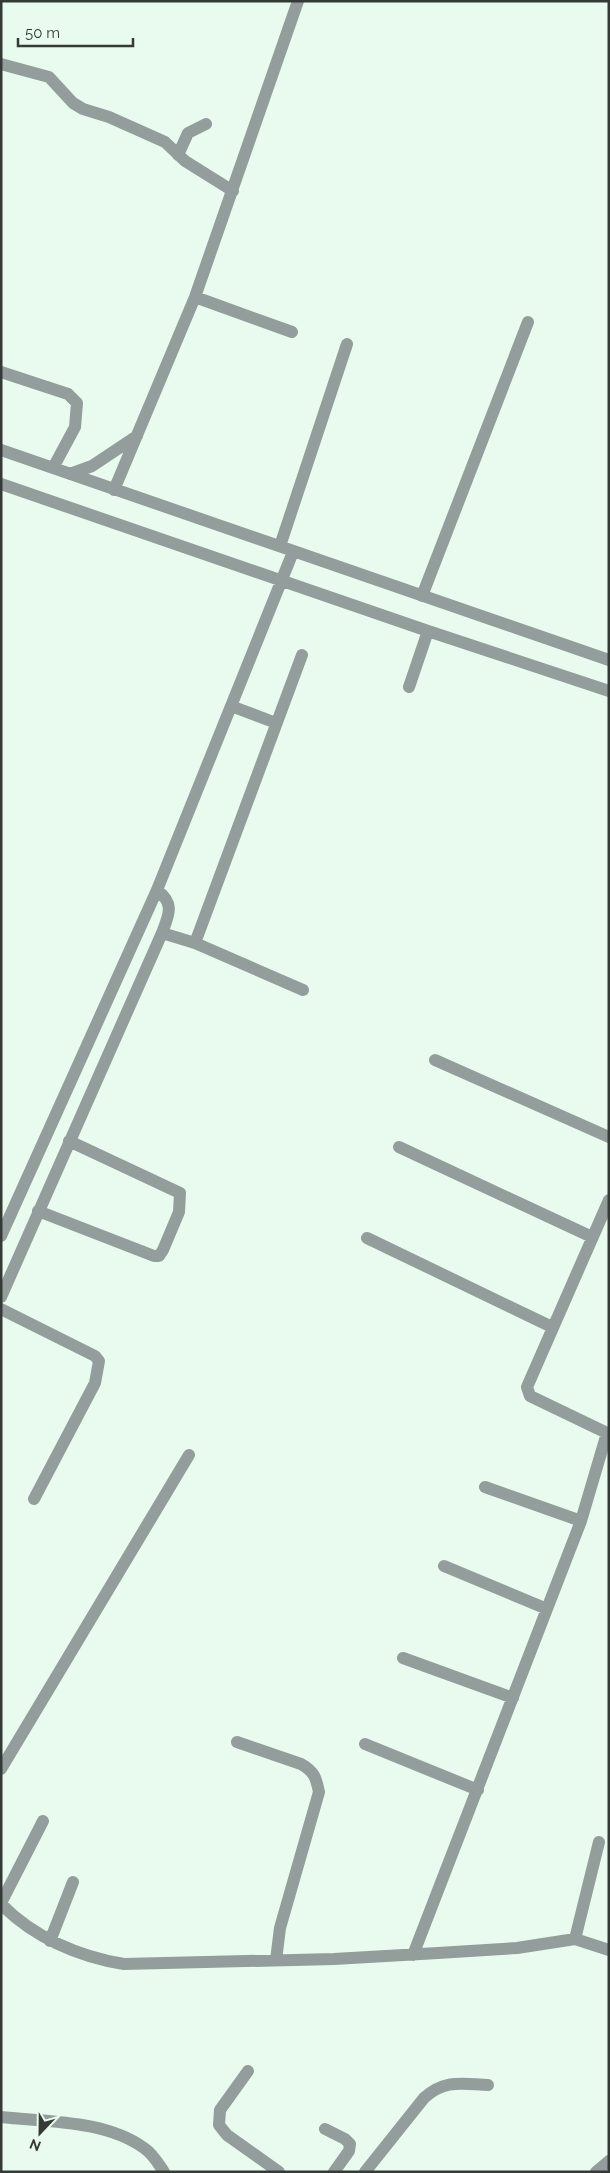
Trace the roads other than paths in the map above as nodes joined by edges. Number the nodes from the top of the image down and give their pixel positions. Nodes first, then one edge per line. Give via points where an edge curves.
1 (298, 1) edge
2 (1, 64) edge
3 (206, 124) dead end
4 (178, 154) junction
5 (234, 191) junction
6 (195, 297) junction
7 (528, 322) dead end
8 (292, 332) dead end
9 (347, 344) dead end
10 (1, 372) edge
11 (137, 435) junction
12 (1, 450) edge
13 (53, 468) junction
14 (70, 474) junction
15 (1, 484) edge
16 (114, 490) junction
17 (280, 546) junction
18 (291, 557) junction
19 (282, 579) junction
20 (422, 596) junction
21 (428, 632) junction
22 (302, 655) dead end
23 (609, 660) edge
24 (409, 687) dead end
25 (609, 691) edge
26 (231, 706) junction
27 (276, 723) junction
28 (157, 890) junction
29 (162, 933) junction
30 (195, 943) junction
31 (303, 990) dead end
32 (435, 1060) dead end
33 (609, 1137) edge
34 (69, 1141) junction
35 (399, 1147) dead end
36 (609, 1200) edge
37 (38, 1211) junction
38 (1, 1236) edge
39 (592, 1237) junction
40 (367, 1238) dead end
41 (1, 1297) edge
42 (1, 1308) edge
43 (552, 1327) junction
44 (608, 1431) edge
45 (189, 1455) dead end
46 (485, 1487) dead end
47 (34, 1499) dead end
48 (581, 1521) junction
49 (444, 1566) dead end
50 (547, 1609) junction
51 (403, 1658) dead end
52 (513, 1698) junction
53 (238, 1742) dead end
54 (365, 1744) dead end
55 (1, 1769) edge
56 (478, 1790) junction
57 (43, 1821) dead end
58 (599, 1842) dead end
59 (73, 1882) dead end
60 (1, 1903) edge
61 (575, 1938) junction
62 (50, 1941) junction
63 (609, 1950) edge
64 (413, 1955) junction
65 (276, 1960) junction
66 (248, 2071) dead end
67 (488, 2085) dead end
68 (1, 2117) edge
69 (325, 2129) dead end
70 (609, 2162) edge
71 (164, 2172) edge
72 (279, 2172) edge
73 (334, 2172) edge
74 (365, 2172) edge
75 (596, 2172) edge

1 - 5 street
2 - 4 street via 49,77 83,109 152,135
3 - 4 street via 188,133
4 - 5 street
5 - 6 street
6 - 8 street
6 - 11 street
7 - 20 street
9 - 17 street
10 - 13 street via 68,394 77,403 75,427
11 - 14 street via 92,466
11 - 16 street
12 - 13 street
13 - 14 street
14 - 16 street
15 - 19 street
16 - 17 street
17 - 18 street
18 - 19 street
18 - 20 street
19 - 21 street
19 - 26 street
20 - 23 street
21 - 24 street
21 - 25 street
22 - 27 street
26 - 27 street
26 - 28 street
27 - 30 street
28 - 29 street via 166,897 169,906 169,916
28 - 38 street
29 - 30 street
29 - 34 street
30 - 31 street
32 - 33 street
34 - 37 street
34 - 37 street via 180,1193 179,1212 163,1250 159,1256 154,1256
35 - 39 street
36 - 39 street
37 - 41 street
39 - 43 street
40 - 43 street
42 - 47 street via 99,1361 95,1383
43 - 44 street via 528,1382 530,1396
44 - 48 street
45 - 55 street
46 - 48 street
48 - 50 street
49 - 50 street
50 - 52 street
51 - 52 street
52 - 56 street
53 - 65 street via 302,1764 315,1774 319,1792 280,1928
54 - 56 street
56 - 64 street
57 - 60 street
58 - 61 street
59 - 62 street
60 - 62 street via 12,1915
61 - 63 street
61 - 64 street via 517,1948
62 - 65 street via 102,1961 124,1964
64 - 65 street
66 - 72 street via 220,2110 219,2124 227,2135
67 - 74 street via 451,2083 436,2088 424,2098
68 - 71 street via 110,2132 146,2149
69 - 73 street via 350,2144 349,2151
70 - 75 street

